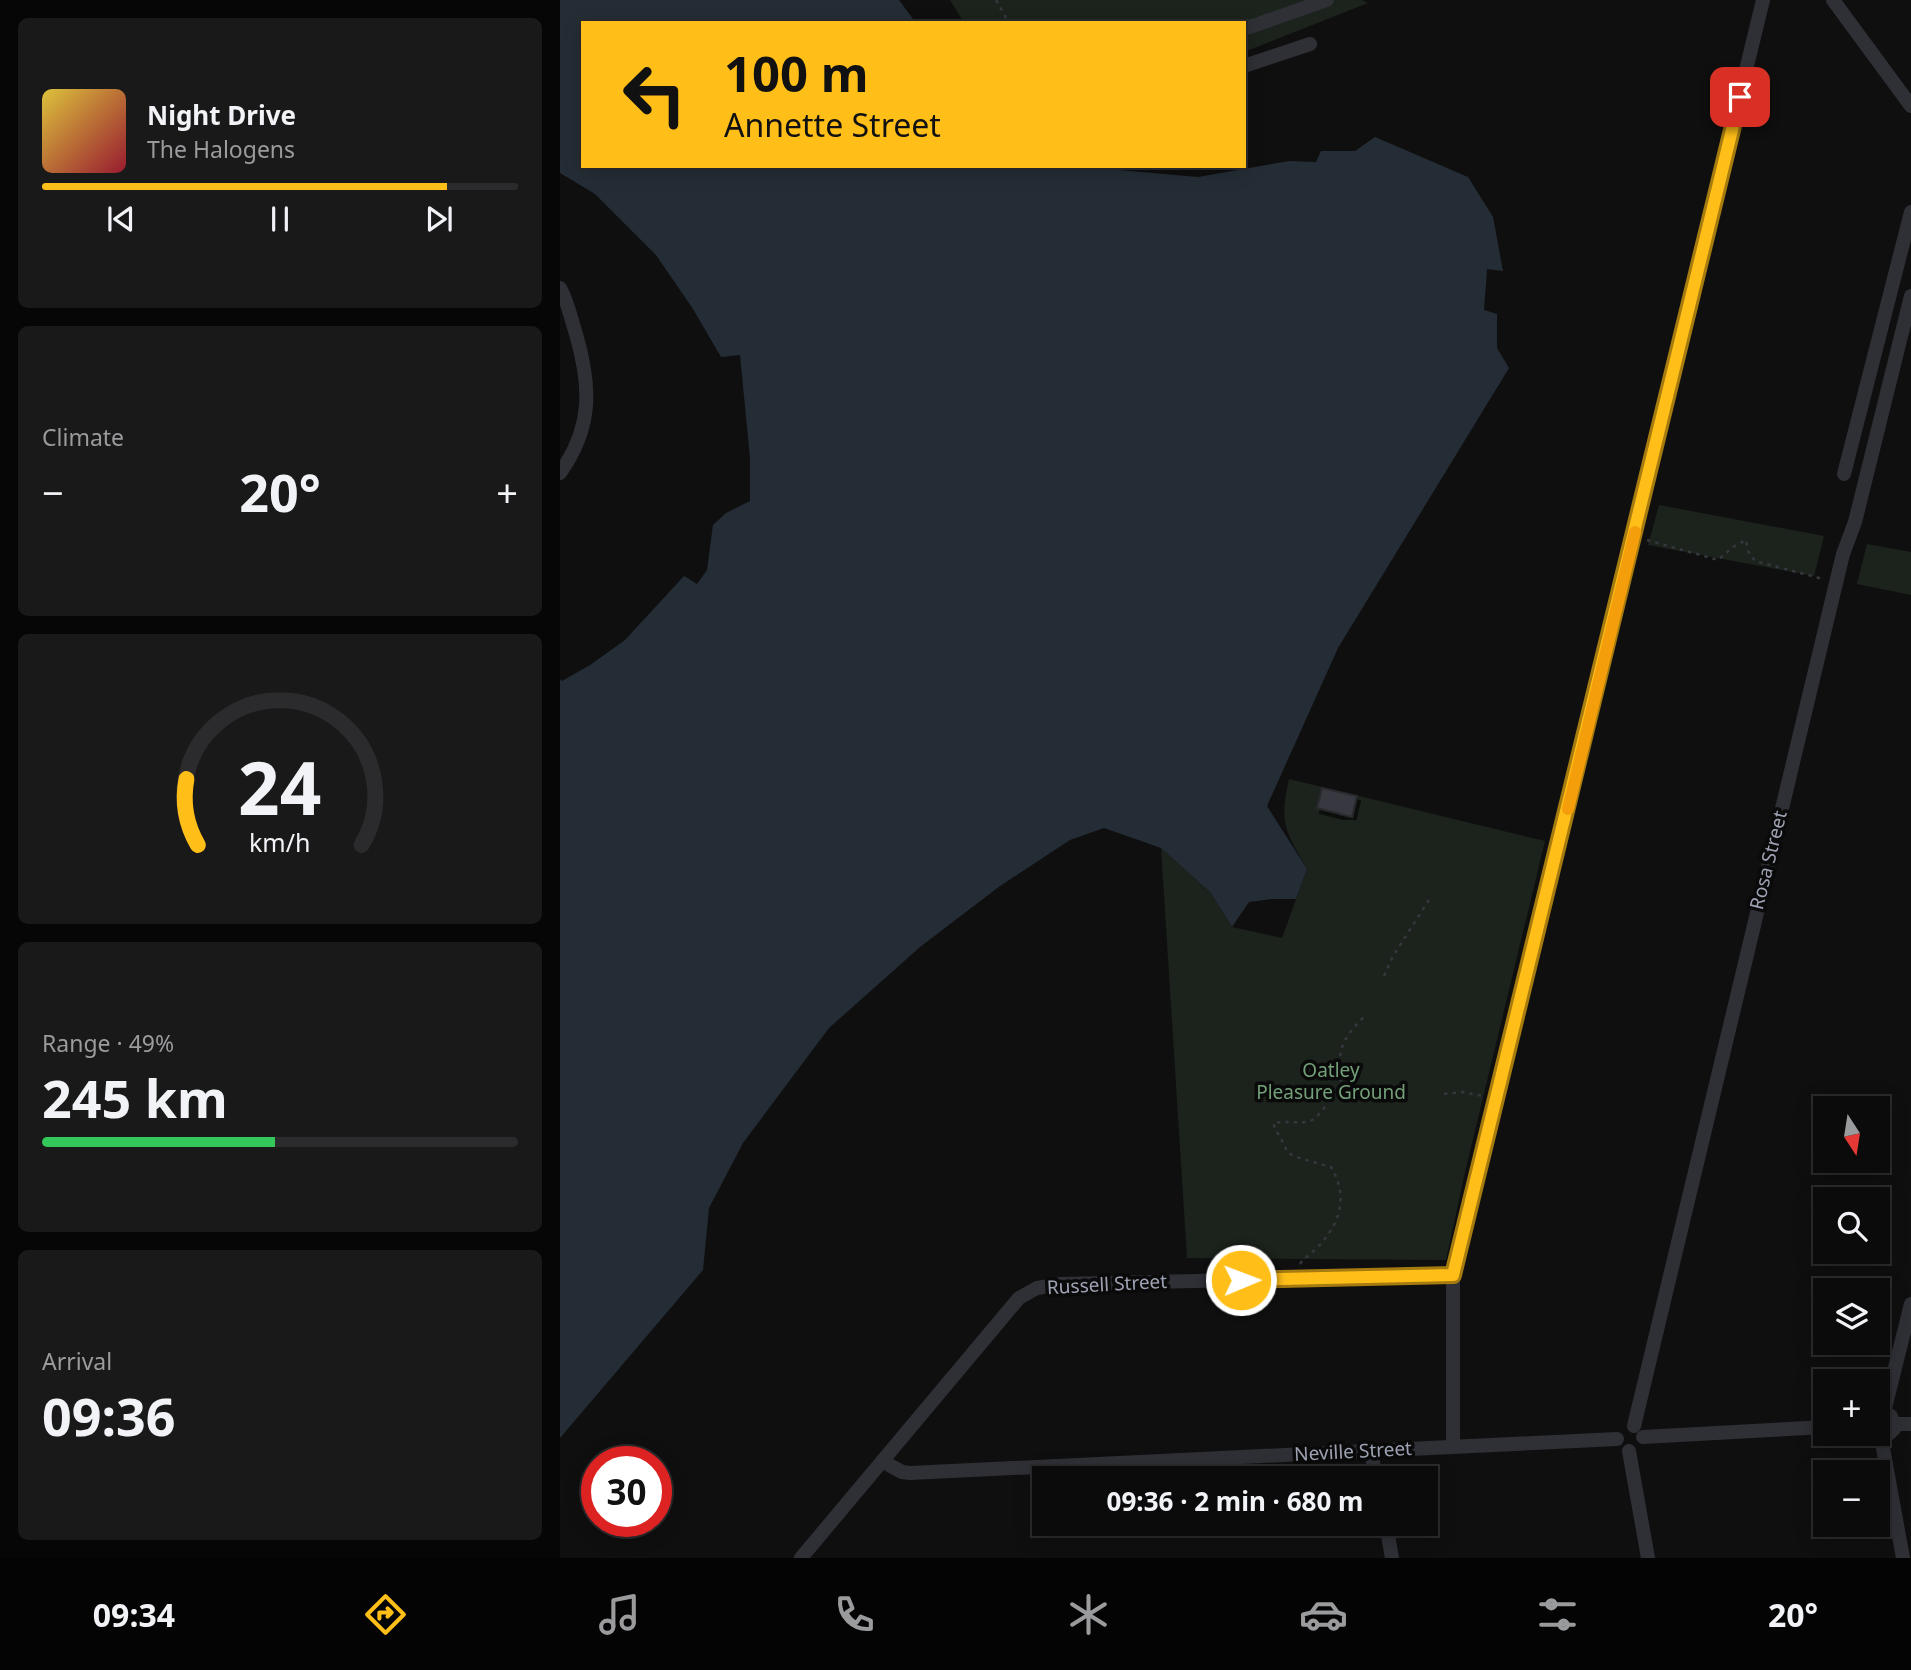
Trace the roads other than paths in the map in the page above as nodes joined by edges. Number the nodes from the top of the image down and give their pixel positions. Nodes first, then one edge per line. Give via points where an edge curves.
1 (1327, 0) edge
2 (1763, 0) edge
3 (1833, 0) edge
4 (1246, 28) edge
5 (1310, 44) dead end
6 (1246, 65) edge
7 (1911, 106) edge
8 (1911, 212) edge
9 (560, 289) edge
10 (1911, 296) edge
11 (560, 473) edge
12 (1844, 474) dead end
13 (1453, 1275) junction
14 (1911, 1304) edge
15 (1890, 1380) edge
16 (1890, 1416) edge
17 (1894, 1424) junction
18 (1911, 1424) edge
19 (1813, 1427) edge
20 (1638, 1431) junction
21 (1890, 1432) edge
22 (1618, 1439) junction
23 (1453, 1446) junction
24 (1878, 1446) edge
25 (1371, 1450) junction
26 (1629, 1451) junction
27 (882, 1461) junction
28 (1374, 1466) edge
29 (1387, 1536) edge
30 (802, 1558) edge
31 (1392, 1558) edge
32 (1648, 1558) edge
33 (1903, 1558) edge

1 - 4 street
2 - 13 street
3 - 7 street
5 - 6 street
8 - 12 street
9 - 11 street via 588,385 579,438
10 - 20 street, Rosa Street via 1836,582
13 - 23 street
13 - 27 street, Russell Street via 1037,1288 1019,1298
14 - 15 street
16 - 17 street
17 - 18 street
17 - 21 street
19 - 20 street
20 - 22 street via 1622,1428
20 - 26 street via 1639,1447
22 - 23 street, Neville Street
22 - 26 street
23 - 25 street, Neville Street
24 - 33 street
25 - 27 street, Neville Street via 910,1473
25 - 28 street
26 - 32 street
27 - 30 street, Russell Street
29 - 31 street

